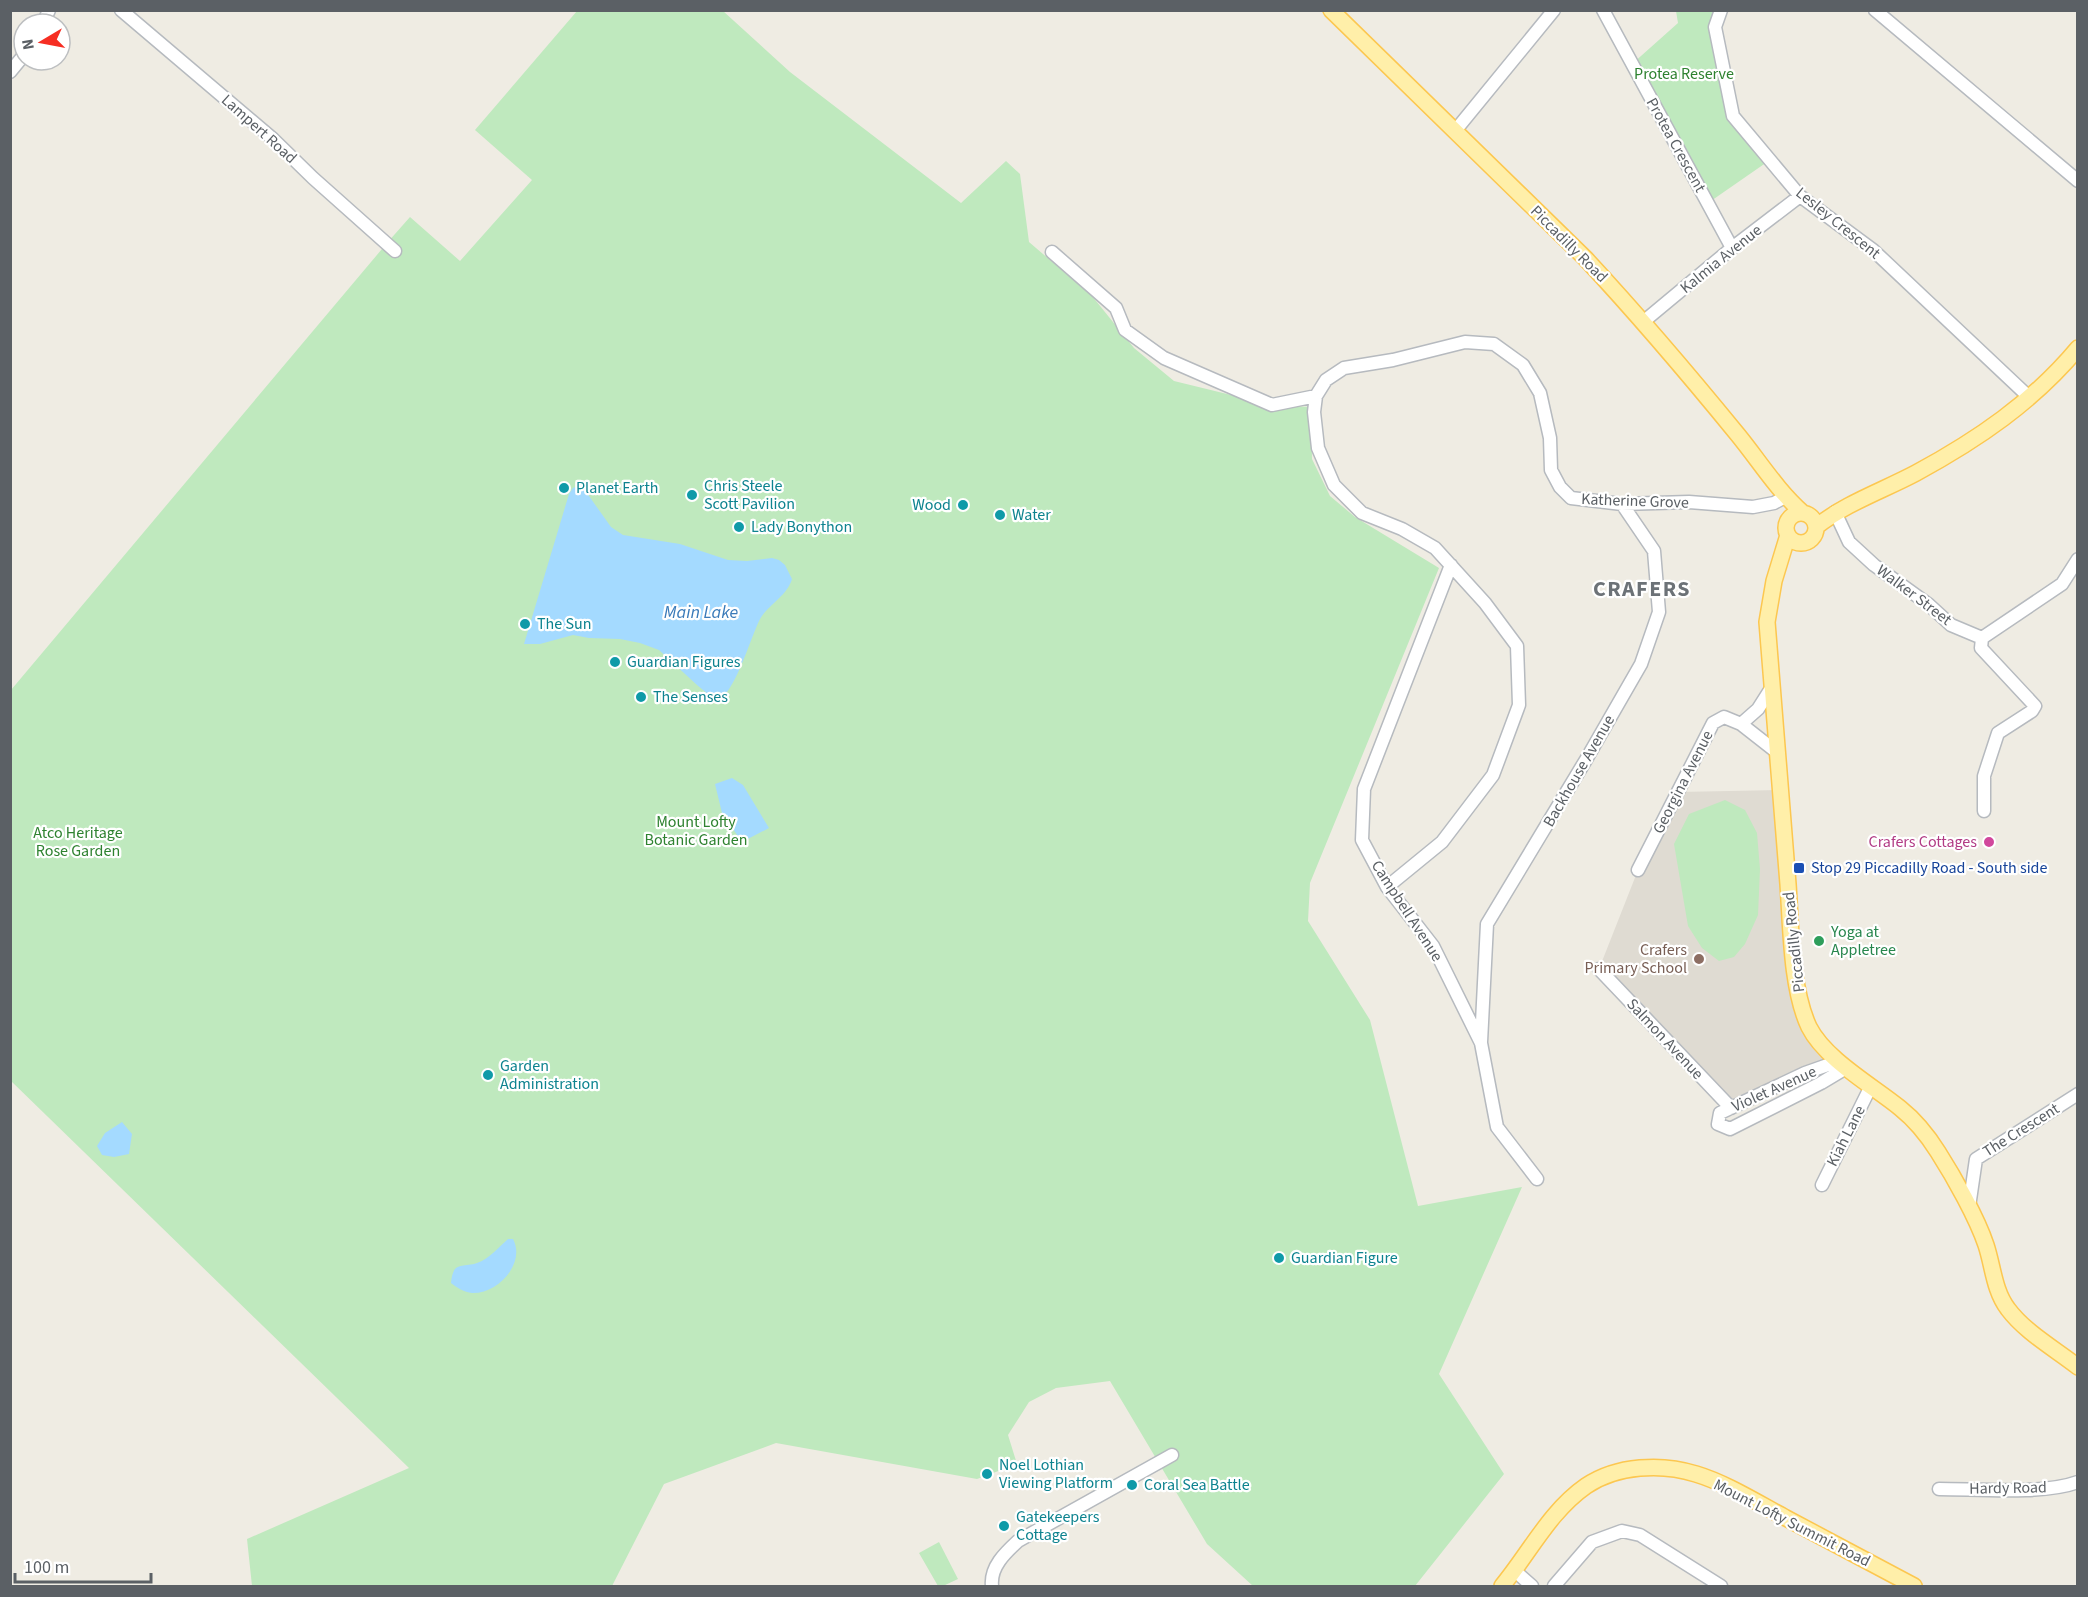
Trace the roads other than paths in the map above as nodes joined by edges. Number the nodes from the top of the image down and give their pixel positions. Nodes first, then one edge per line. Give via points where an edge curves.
1 (121, 10) edge
2 (1603, 10) edge
3 (1721, 10) edge
4 (1875, 10) edge
5 (1553, 11) edge
6 (1336, 12) edge
7 (1455, 131) junction
8 (2078, 181) edge
9 (1800, 196) junction
10 (1732, 248) junction
11 (395, 251) dead end
12 (1052, 252) dead end
13 (1643, 322) junction
14 (2076, 351) edge
15 (1316, 396) junction
16 (2030, 398) junction
17 (1785, 497) junction
18 (1622, 504) junction
19 (1835, 512) junction
20 (1809, 518) junction
21 (1790, 534) junction
22 (2078, 559) edge
23 (1451, 566) junction
24 (1982, 638) junction
25 (1772, 687) junction
26 (1742, 724) junction
27 (1778, 753) junction
28 (1984, 810) dead end
29 (1638, 870) dead end
30 (1387, 887) junction
31 (1599, 969) dead end
32 (1480, 1043) junction
33 (1843, 1064) junction
34 (1871, 1086) junction
35 (2078, 1094) edge
36 (1731, 1108) junction
37 (1537, 1179) dead end
38 (1822, 1185) dead end
39 (1969, 1207) junction
40 (2078, 1367) edge
41 (1172, 1455) dead end
42 (2078, 1482) edge
43 (1939, 1489) dead end
44 (1515, 1571) junction
45 (992, 1587) edge
46 (1502, 1587) edge
47 (1532, 1587) edge
48 (1554, 1587) edge
49 (1721, 1587) edge
50 (1914, 1587) edge

1 - 11 street, Lampert Road via 273,139
2 - 10 street, Protea Crescent
3 - 9 street, Lesley Crescent via 1715,27 1733,116
4 - 8 street
5 - 7 street
6 - 7 main road, Piccadilly Road
7 - 13 main road, Piccadilly Road
9 - 10 street, Kalmia Avenue
9 - 16 street, Lesley Crescent via 1873,250
10 - 13 street, Kalmia Avenue
12 - 15 street via 1116,308 1125,330 1164,358 1272,405
13 - 17 main road, Piccadilly Road
14 - 16 main road
15 - 18 street, Katherine Grove via 1326,380 1344,368 1465,342 1494,344 1523,365 1540,393 1550,438 1551,470 1560,487 1570,498
15 - 23 street via 1318,448 1334,485 1362,513 1435,548
16 - 19 main road via 1965,444
17 - 18 street, Katherine Grove via 1753,507 1689,502
17 - 20 main road, Piccadilly Road
17 - 21 main road
18 - 32 street, Backhouse Avenue via 1654,551 1659,612 1641,664 1487,924
19 - 20 main road
19 - 24 street, Walker Street via 1849,542 1874,565 1951,625
20 - 21 main road via 1792,516
20 - 21 main road via 1815,534 1809,541
21 - 25 main road, Piccadilly Road via 1780,558 1767,622
22 - 24 street via 2062,584
23 - 30 street, Campbell Avenue via 1364,789 1362,840
23 - 30 street via 1485,603 1516,646 1519,705 1493,775 1442,842
24 - 28 street via 1981,648 2035,706 1998,733 1984,776
25 - 26 street
25 - 27 main road, Piccadilly Road
26 - 27 street
26 - 29 street, Georgina Avenue via 1724,717 1713,723
27 - 33 main road, Piccadilly Road via 1798,994 1810,1028
30 - 32 street, Campbell Avenue via 1433,946
31 - 36 street, Salmon Avenue
32 - 37 street, Campbell Avenue via 1497,1127
33 - 34 main road, Piccadilly Road
33 - 36 street, Violet Avenue via 1805,1073
33 - 36 street, Violet Avenue via 1821,1083 1730,1129 1718,1124 1720,1113
34 - 38 street, Kiah Lane
34 - 39 main road, Piccadilly Road via 1924,1132
35 - 39 street, The Crescent via 1976,1159
39 - 40 main road, Piccadilly Road via 2007,1308
41 - 45 street via 1018,1541 1002,1556 991,1580
42 - 43 street, Hardy Road via 2019,1489
44 - 46 main road, Mount Lofty Summit Road
44 - 47 street
44 - 50 main road, Mount Lofty Summit Road via 1554,1515 1589,1484 1618,1472 1662,1468 1696,1474 1749,1497
48 - 49 street via 1592,1542 1622,1531 1640,1535

